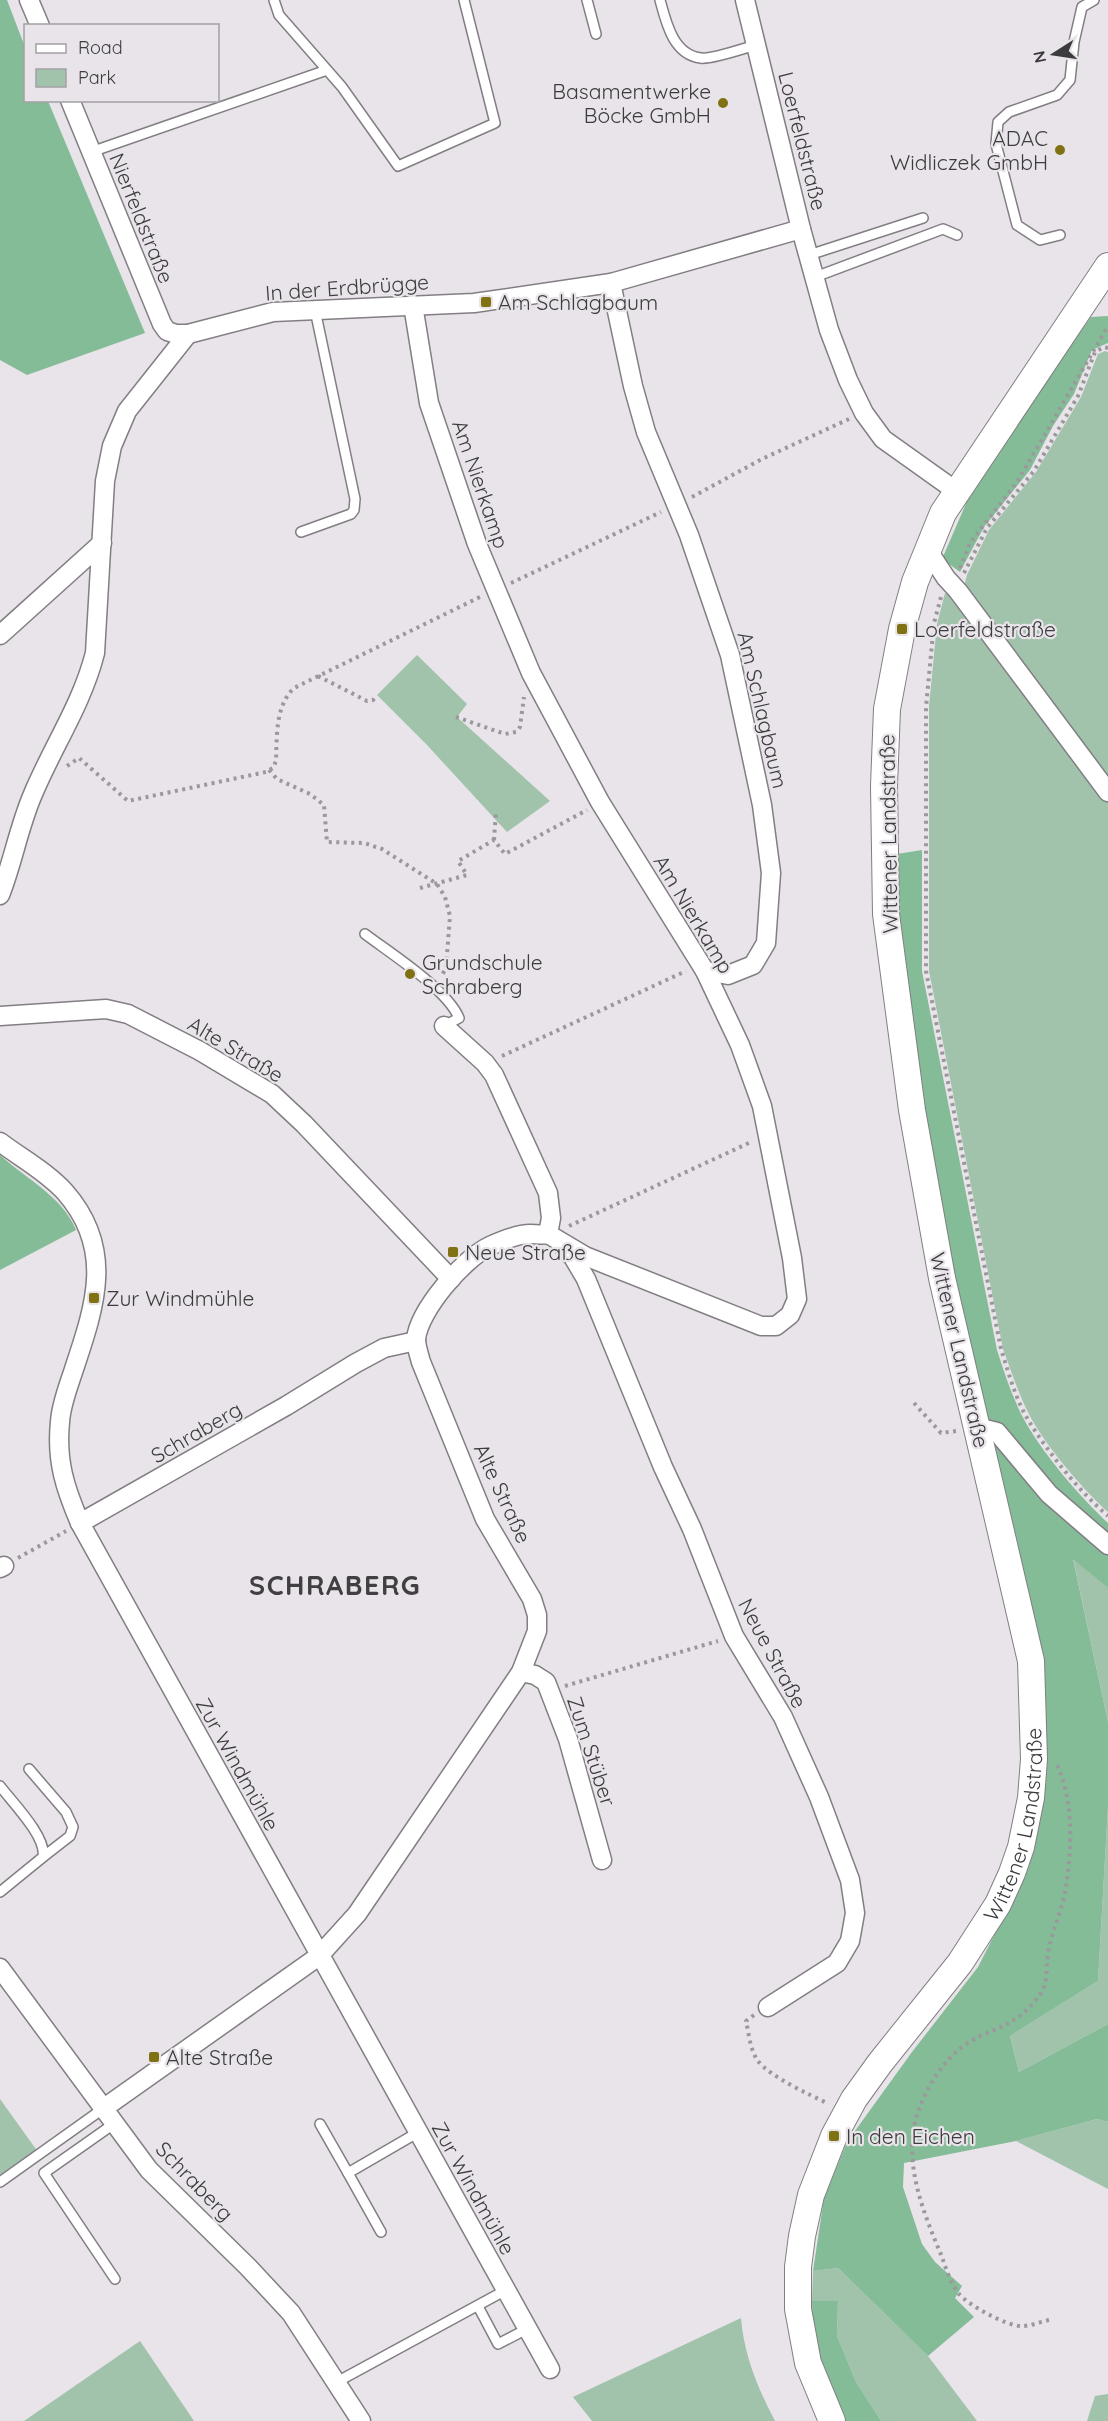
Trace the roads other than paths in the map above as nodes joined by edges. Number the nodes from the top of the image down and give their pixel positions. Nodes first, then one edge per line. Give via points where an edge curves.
1 (29, 0) edge
2 (274, 0) edge
3 (464, 0) edge
4 (587, 0) edge
5 (660, 0) edge
6 (745, 0) edge
7 (1094, 0) edge
8 (39, 24) edge
9 (596, 34) dead end
10 (756, 45) junction
11 (327, 69) junction
12 (71, 102) edge
13 (91, 152) junction
14 (923, 218) dead end
15 (801, 229) junction
16 (957, 235) dead end
17 (1060, 235) dead end
18 (809, 255) junction
19 (1108, 266) edge
20 (814, 277) junction
21 (611, 283) junction
22 (412, 305) junction
23 (315, 310) junction
24 (188, 334) junction
25 (956, 491) junction
26 (301, 532) dead end
27 (102, 543) junction
28 (927, 549) junction
29 (0, 635) edge
30 (1108, 792) edge
31 (0, 896) edge
32 (364, 933) dead end
33 (705, 971) junction
34 (0, 1016) edge
35 (444, 1026) joint
36 (0, 1142) edge
37 (548, 1234) junction
38 (451, 1279) junction
39 (416, 1341) junction
40 (977, 1427) junction
41 (80, 1523) junction
42 (1108, 1545) edge
43 (521, 1672) junction
44 (29, 1769) dead end
45 (0, 1786) edge
46 (43, 1857) junction
47 (602, 1860) dead end
48 (0, 1892) edge
49 (319, 1956) junction
50 (0, 1968) edge
51 (768, 2007) road end
52 (104, 2108) junction
53 (115, 2123) junction
54 (320, 2124) dead end
55 (417, 2133) junction
56 (348, 2173) junction
57 (0, 2182) edge
58 (381, 2232) dead end
59 (115, 2279) dead end
60 (506, 2290) junction
61 (480, 2310) dead end
62 (527, 2329) junction
63 (550, 2370) dead end
64 (335, 2383) junction
65 (361, 2421) edge
66 (832, 2421) edge

1 - 8 street
2 - 11 lane via 279,15
3 - 11 lane via 495,123 398,166
4 - 9 lane
5 - 10 lane via 667,26 684,51 702,58
6 - 10 street, Loerfeldstraße
7 - 17 lane via 1082,7 1070,80 1057,95 1009,112 998,122 996,144 1017,225 1040,240
10 - 15 street, Loerfeldstraße
11 - 13 lane
12 - 13 street, Nierfeldstraße
13 - 24 street, Nierfeldstraße via 162,324 167,331
14 - 18 lane
15 - 18 street, Loerfeldstraße
15 - 21 street, In der Erdbrügge
16 - 20 lane via 943,229
18 - 20 street, Loerfeldstraße
19 - 25 main road, Wittener Landstraße
20 - 25 street, Loerfeldstraße via 829,330 864,413 883,439
21 - 22 street, In der Erdbrügge via 486,302
21 - 33 street, Am Schlagbaum via 646,432 677,505 730,655 762,805 771,873 766,943 753,965 728,975
22 - 23 street, In der Erdbrügge
22 - 33 street, Am Nierkamp via 429,403 477,544 531,674 600,802
23 - 24 street, In der Erdbrügge via 273,312
23 - 26 lane via 355,499 351,514
24 - 27 street via 141,392 118,428 105,481
25 - 28 main road, Wittener Landstraße
27 - 29 street
27 - 31 street via 91,668 34,790
28 - 30 street
28 - 40 main road, Wittener Landstraße via 902,629 887,709 886,914 914,1121 942,1278
32 - 35 lane via 455,1008 459,1018
33 - 37 street, Am Nierkamp via 740,1045 762,1106 792,1258 797,1299 790,1315 776,1326 761,1326 585,1256
34 - 38 street, Alte Straße via 106,1009 128,1014 200,1051 272,1094
35 - 37 street via 485,1063 506,1102 548,1193
36 - 41 street, Zur Windmühle via 66,1193 83,1218 92,1242 96,1282 93,1312 60,1419 58,1450 65,1488
37 - 38 street via 529,1234 489,1246 470,1258
37 - 51 street, Neue Straße via 573,1257 586,1279 734,1636 783,1717 850,1880 855,1913 850,1941 837,1963
38 - 39 street via 427,1312
39 - 41 street, Schraberg via 384,1348 356,1363
39 - 43 street, Alte Straße via 485,1519 532,1599 537,1631
40 - 42 street via 997,1432 1049,1494
40 - 66 main road, Wittener Landstraße via 1031,1661 1031,1798 1021,1846 998,1904 960,1963 880,2063 846,2113 811,2195 798,2267 798,2309 808,2363
41 - 49 street, Zur Windmühle
43 - 47 street, Zum Stüber via 546,1682 568,1739
43 - 49 street, Alte Straße via 357,1914
44 - 46 lane via 66,1812 73,1827 70,1836
45 - 46 lane via 42,1843
46 - 48 lane
49 - 52 street, Alte Straße
49 - 55 street, Zur Windmühle
50 - 52 street, Schraberg
52 - 53 street, Schraberg
52 - 57 lane
53 - 59 lane via 44,2173
53 - 64 street, Schraberg via 149,2170 291,2313
54 - 56 lane
55 - 56 lane
55 - 60 street, Zur Windmühle
56 - 58 lane
60 - 62 street, Zur Windmühle
60 - 64 lane
61 - 62 lane via 498,2344
62 - 63 street, Zur Windmühle
64 - 65 street, Schraberg

